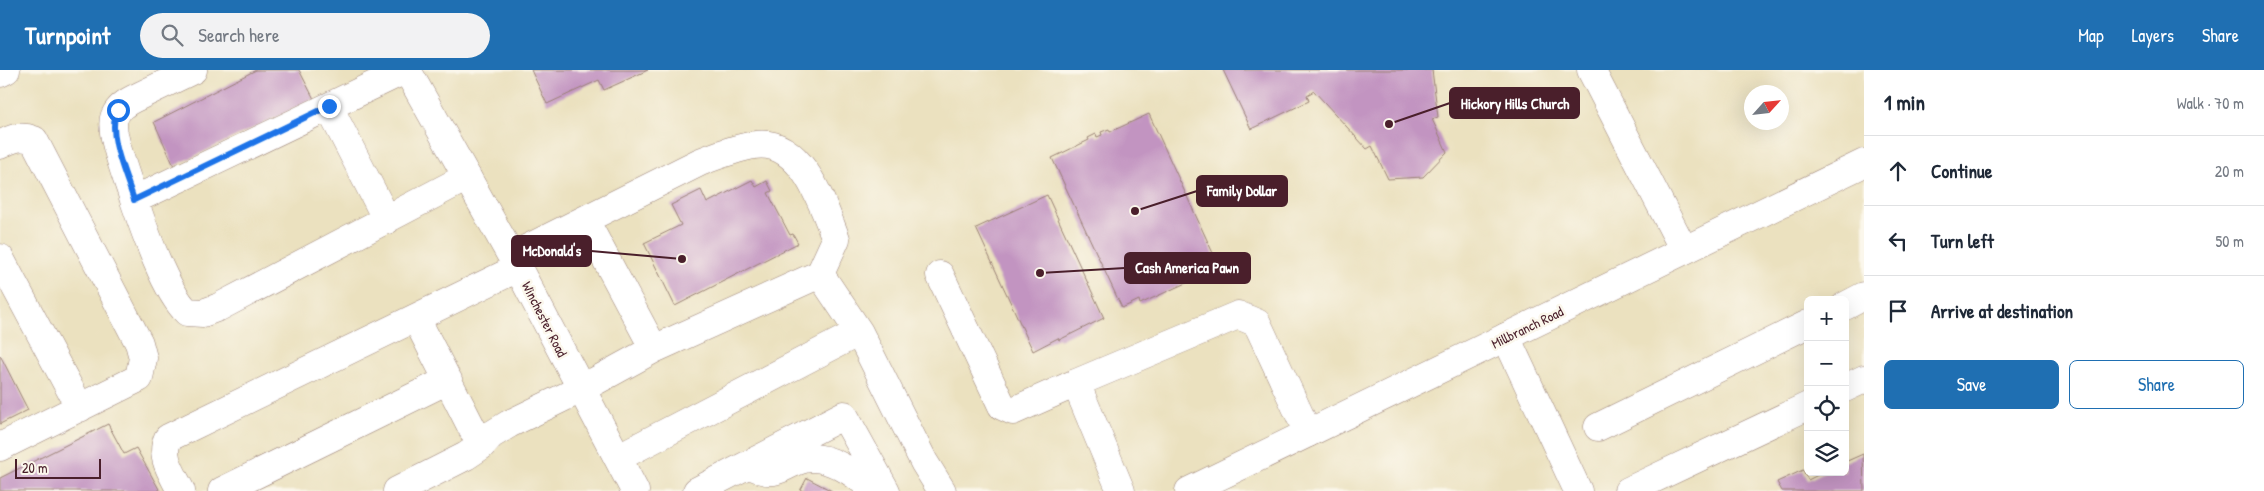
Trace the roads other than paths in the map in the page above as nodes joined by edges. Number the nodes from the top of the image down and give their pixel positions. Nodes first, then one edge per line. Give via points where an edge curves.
1 (6, 70) edge
2 (193, 70) edge
3 (406, 70) edge
4 (1591, 70) edge
5 (0, 73) edge
6 (329, 106) junction
7 (0, 145) edge
8 (1864, 163) edge
9 (467, 177) junction
10 (134, 200) junction
11 (387, 220) junction
12 (585, 220) junction
13 (1684, 250) junction
14 (0, 258) edge
15 (515, 262) junction
16 (820, 274) junction
17 (940, 275) dead end
18 (1864, 296) edge
19 (1849, 304) edge
20 (416, 318) junction
21 (1804, 326) edge
22 (860, 332) junction
23 (1506, 338) junction
24 (654, 349) junction
25 (1864, 379) edge
26 (448, 380) junction
27 (1076, 383) junction
28 (1849, 386) edge
29 (581, 389) junction
30 (80, 408) junction
31 (1804, 408) edge
32 (1598, 427) dead end
33 (1308, 434) junction
34 (482, 446) junction
35 (0, 447) edge
36 (619, 458) junction
37 (749, 464) junction
38 (727, 484) edge
39 (181, 491) edge
40 (222, 491) edge
41 (397, 491) edge
42 (635, 491) edge
43 (697, 491) edge
44 (873, 491) edge
45 (886, 491) edge
46 (942, 491) edge
47 (1121, 491) edge
48 (1189, 491) edge
49 (1578, 491) edge
50 (1628, 491) edge

1 - 5 main road
2 - 10 main road via 124,104 114,116 113,132
3 - 6 main road
3 - 9 main road, Winchester Road
4 - 13 main road
6 - 10 main road
6 - 11 main road
7 - 30 main road via 14,138 34,140 139,343 143,358 139,378
8 - 13 main road, Millbranch Road
9 - 11 main road
9 - 15 main road, Winchester Road
10 - 11 main road via 152,248 178,300 187,312 193,314 212,310
12 - 15 main road
12 - 16 main road via 700,162 728,152 757,144 785,149 795,158 821,198 836,239
12 - 24 main road
13 - 23 main road, Millbranch Road
14 - 30 main road
15 - 20 main road
15 - 29 main road, Winchester Road
16 - 22 main road
16 - 24 main road
17 - 27 main road via 1002,406 1013,411
18 - 19 main road
20 - 26 main road
20 - 39 main road via 168,438 164,448 166,460
21 - 32 main road
22 - 36 main road
22 - 46 main road via 924,462
23 - 33 main road, Millbranch Road
23 - 49 main road
24 - 29 main road
25 - 28 main road
26 - 34 main road
26 - 40 main road
27 - 33 main road via 1238,315 1257,322
27 - 47 main road
29 - 34 main road via 500,430
29 - 36 main road, Winchester Road
30 - 35 main road
31 - 50 main road
33 - 48 main road, Millbranch Road
34 - 41 main road
36 - 42 main road, Winchester Road
37 - 38 main road
37 - 44 main road via 770,473 805,459 820,458 862,478
37 - 45 main road via 844,415
38 - 43 main road

